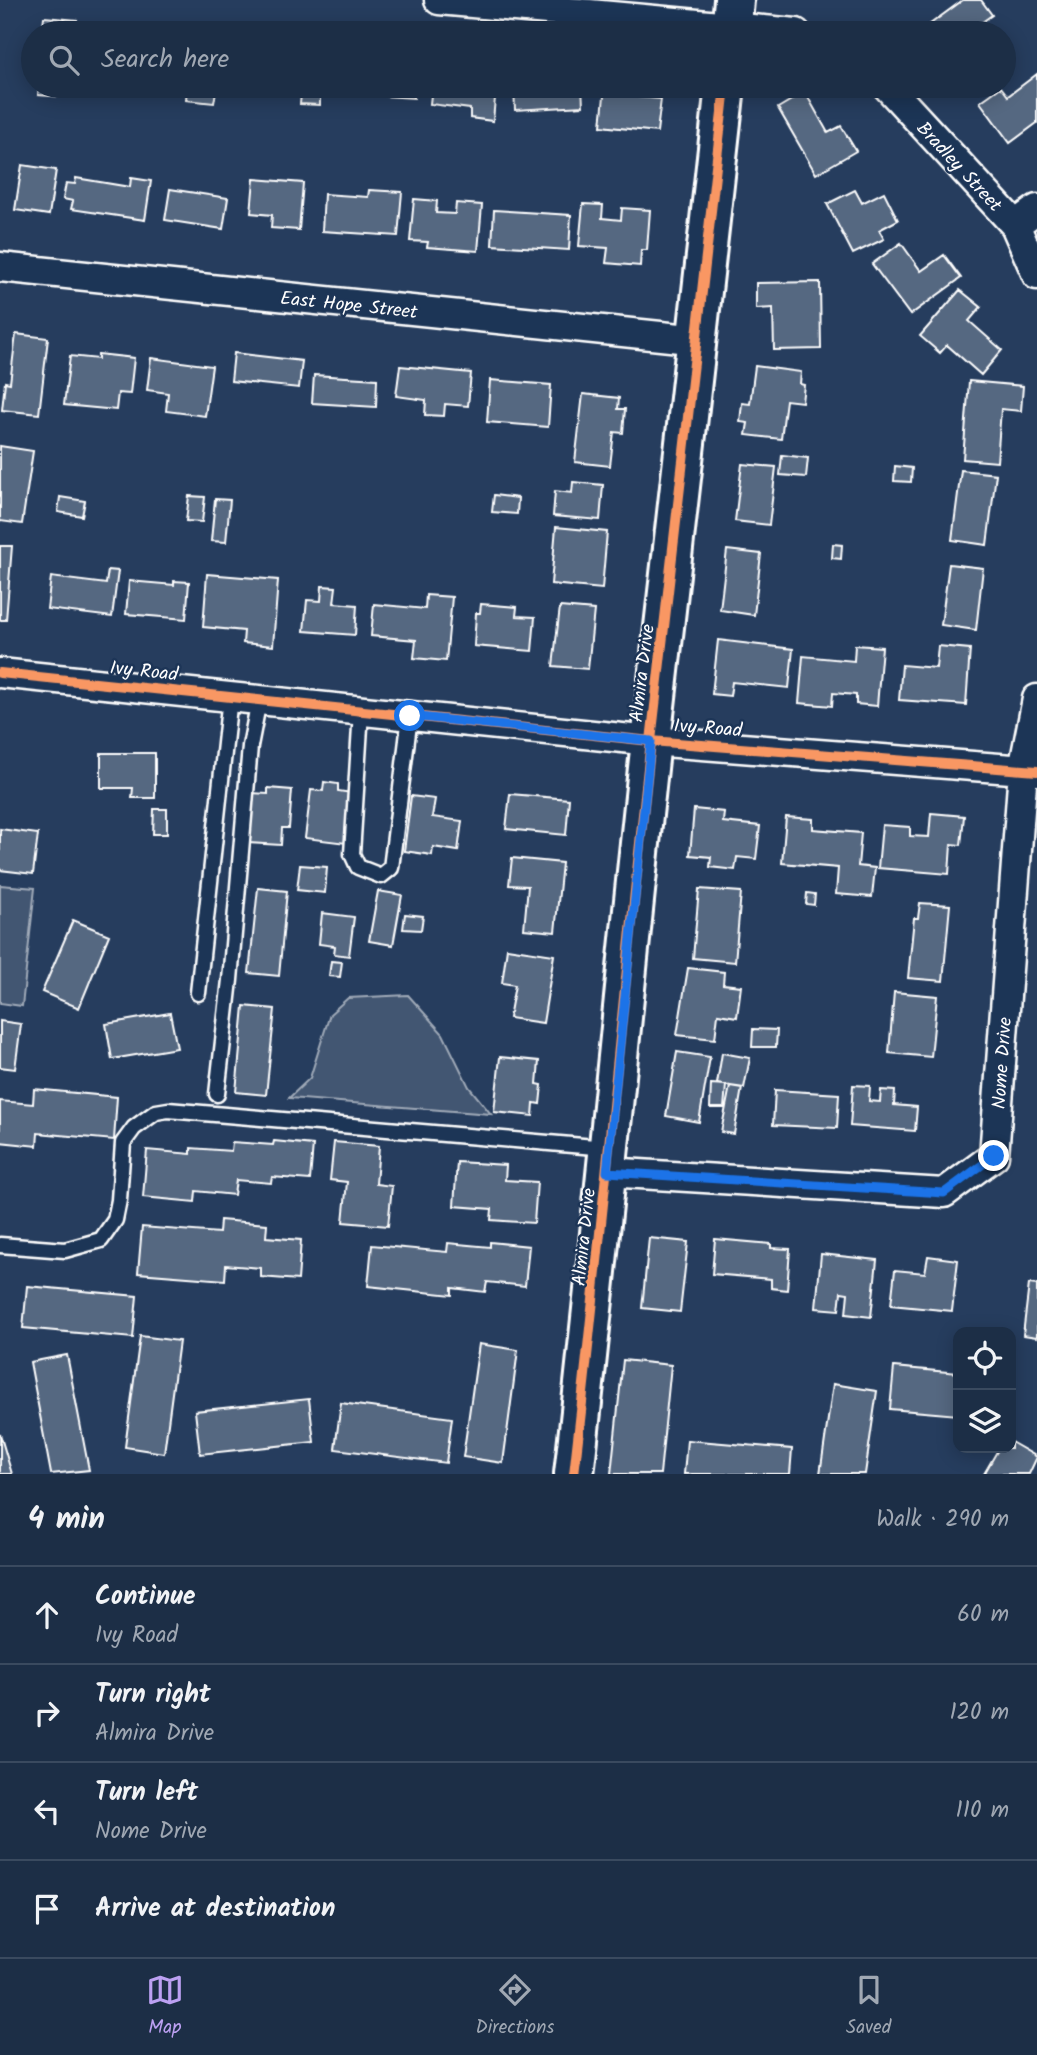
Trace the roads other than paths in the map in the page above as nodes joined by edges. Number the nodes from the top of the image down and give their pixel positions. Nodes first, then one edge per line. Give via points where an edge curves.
1 (439, 0) edge
2 (732, 20) edge
3 (724, 98) edge
4 (900, 98) edge
5 (1026, 217) edge
6 (0, 267) edge
7 (1037, 275) edge
8 (699, 340) junction
9 (0, 673) edge
10 (230, 697) junction
11 (1037, 699) edge
12 (258, 700) junction
13 (361, 710) junction
14 (410, 716) junction
15 (651, 741) junction
16 (1030, 771) edge
17 (198, 993) dead end
18 (217, 1094) dead end
19 (609, 1160) junction
20 (0, 1245) edge
21 (574, 1474) edge

1 - 2 street
3 - 8 street, Almira Drive
4 - 5 street, Bradley Street
5 - 7 street
6 - 8 street, East Hope Street
8 - 15 street, Almira Drive
9 - 10 street, Ivy Road
10 - 12 street, Ivy Road
10 - 17 lane
11 - 16 street, Nome Drive
12 - 13 street, Ivy Road
12 - 18 lane
13 - 14 street, Ivy Road
13 - 14 lane via 352,854 358,867 382,876 391,869
14 - 15 street, Ivy Road
15 - 16 street, Ivy Road
15 - 19 street, Almira Drive
16 - 19 street, Nome Drive via 994,1156 944,1193
19 - 20 lane via 168,1110 156,1112 134,1128 123,1143 115,1220 101,1240 65,1250
19 - 21 street, Almira Drive

